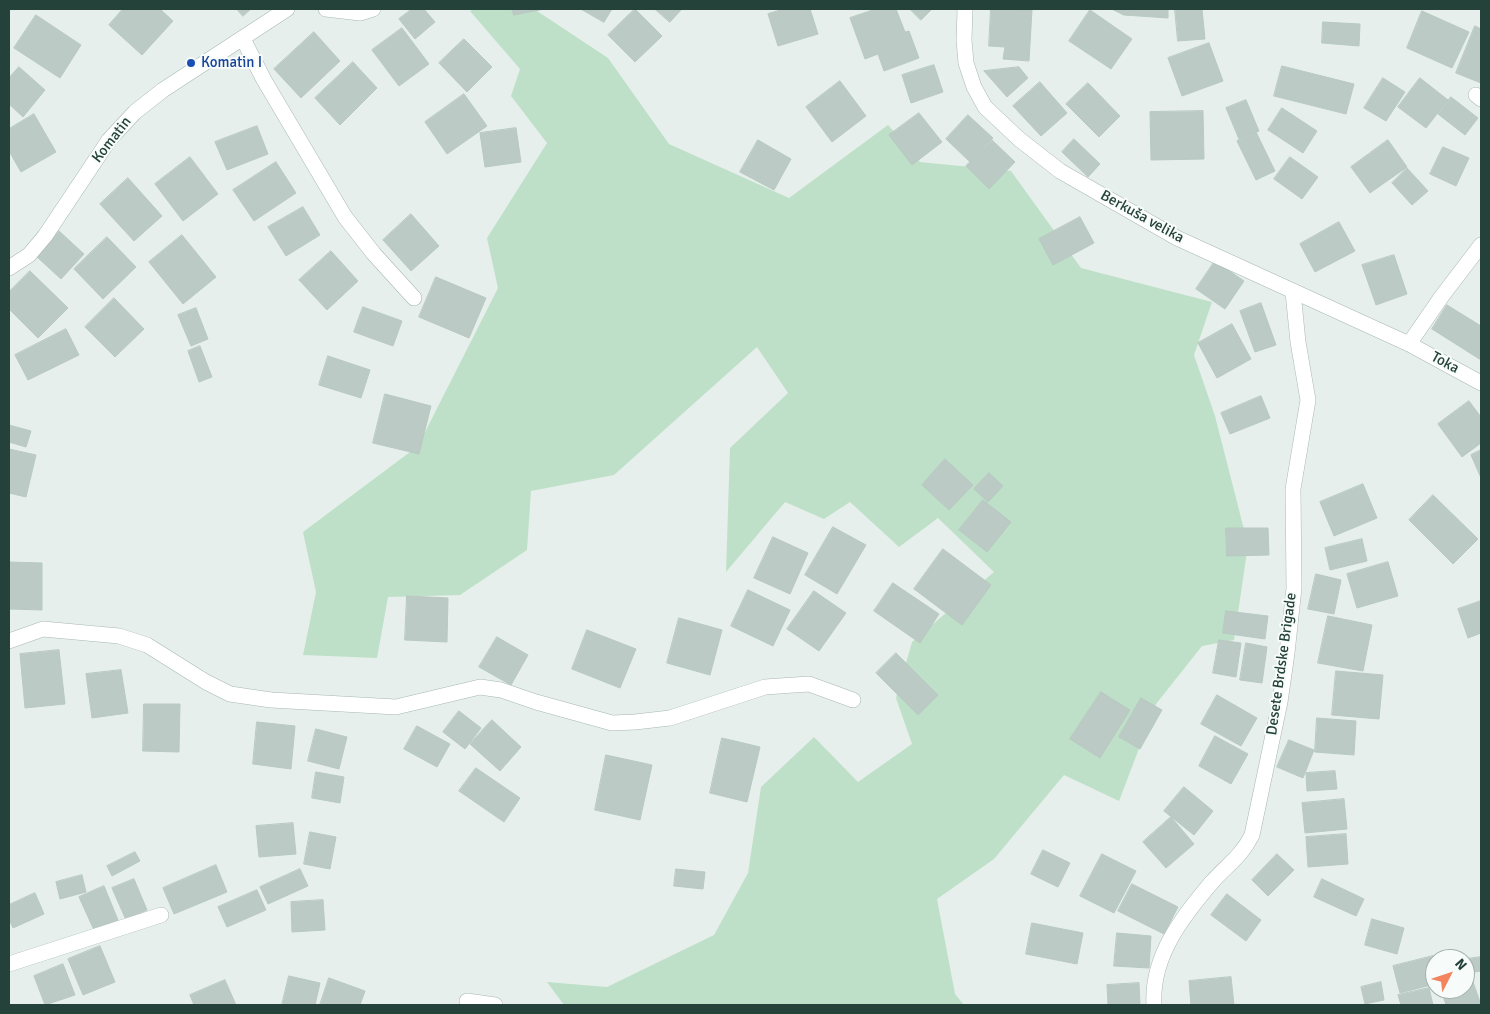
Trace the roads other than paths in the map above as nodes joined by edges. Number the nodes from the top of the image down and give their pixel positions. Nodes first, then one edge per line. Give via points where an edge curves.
1 (287, 9) edge
2 (326, 9) edge
3 (373, 9) edge
4 (965, 9) edge
5 (243, 39) junction
6 (1481, 245) edge
7 (9, 268) edge
8 (1293, 292) junction
9 (414, 298) dead end
10 (1409, 344) junction
11 (1481, 383) edge
12 (9, 641) edge
13 (853, 700) dead end
14 (161, 915) dead end
15 (9, 964) edge
16 (467, 1001) dead end
17 (495, 1005) edge
18 (1154, 1005) edge

1 - 5 street, Komatin
2 - 3 street via 360,13
4 - 8 street, Berkuša velika via 966,63 974,87 985,107 1019,139 1060,171 1177,238
5 - 7 street, Komatin via 134,112 109,140 45,236 29,255
5 - 9 street via 345,218
6 - 10 street
8 - 10 street, Berkuša velika
8 - 18 street, Desete Brdske Brigade via 1308,400 1293,489 1294,588 1280,702 1252,835 1244,850 1212,882 1166,945 1156,972
10 - 11 street, Toka
12 - 13 street via 43,629 119,636 147,645 230,694 271,700 396,707 480,687 612,722 670,718 765,687 809,684
14 - 15 street
16 - 17 street

